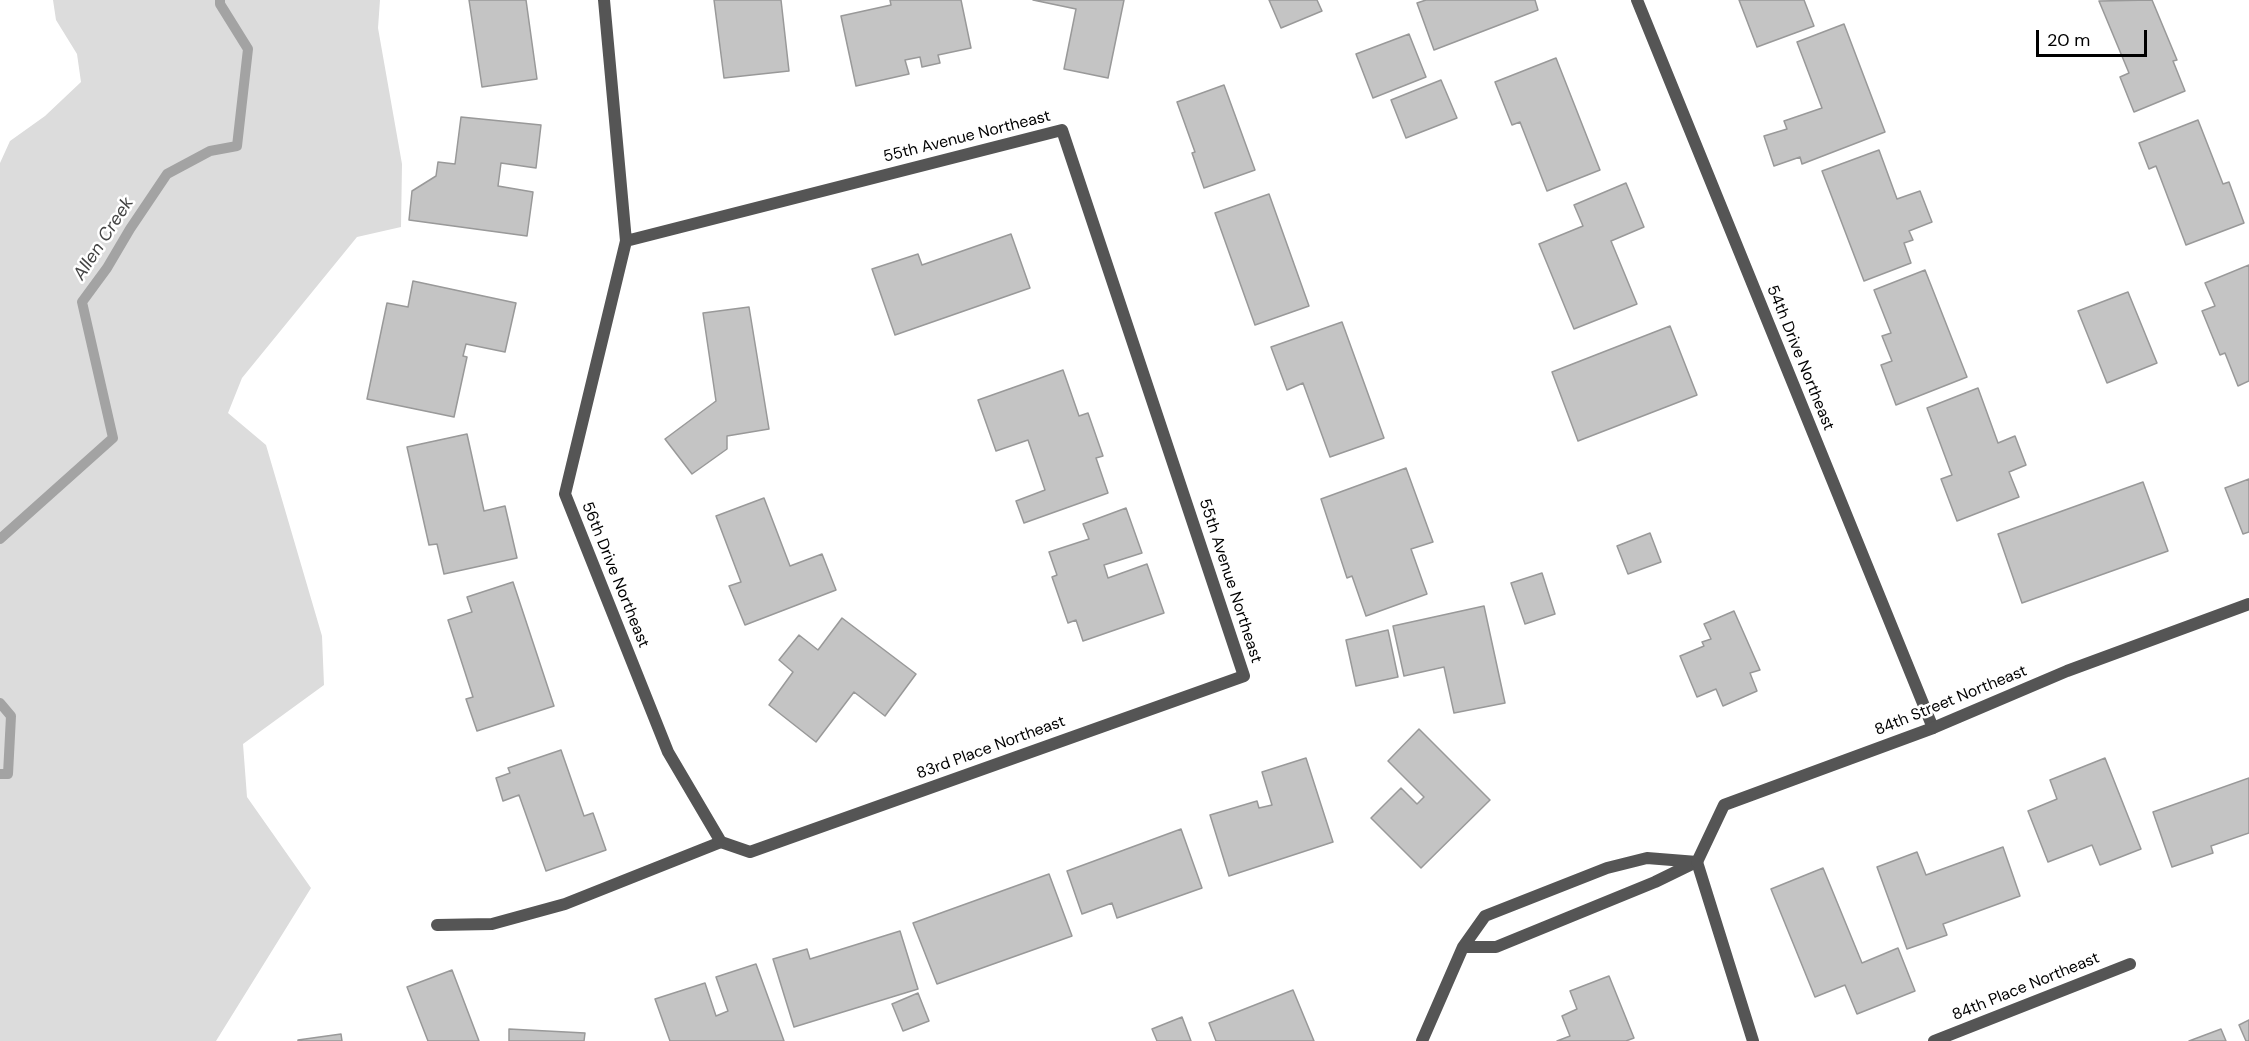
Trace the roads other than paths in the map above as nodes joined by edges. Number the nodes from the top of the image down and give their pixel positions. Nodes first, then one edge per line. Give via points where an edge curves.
1 (604, 0) edge
2 (1637, 0) edge
3 (626, 241) junction
4 (2249, 604) edge
5 (1244, 676) joint
6 (1933, 728) junction
7 (721, 842) junction
8 (1697, 862) junction
9 (437, 926) dead end
10 (1463, 947) junction
11 (2130, 964) dead end
12 (1422, 1041) edge
13 (1753, 1041) edge
14 (1934, 1041) edge

1 - 3 street
2 - 6 street, 54th Drive Northeast
3 - 5 street, 55th Avenue Northeast via 1062,130
3 - 7 street, 56th Drive Northeast via 565,494 668,752
4 - 6 street, 84th Street Northeast via 2067,671
5 - 7 street, 83rd Place Northeast via 750,852
6 - 8 street, 84th Street Northeast via 1724,805
7 - 9 street via 565,904 492,924
8 - 10 street via 1496,947
8 - 10 street via 1647,858 1607,868 1485,916
8 - 13 street
10 - 12 street
11 - 14 street, 84th Place Northeast

